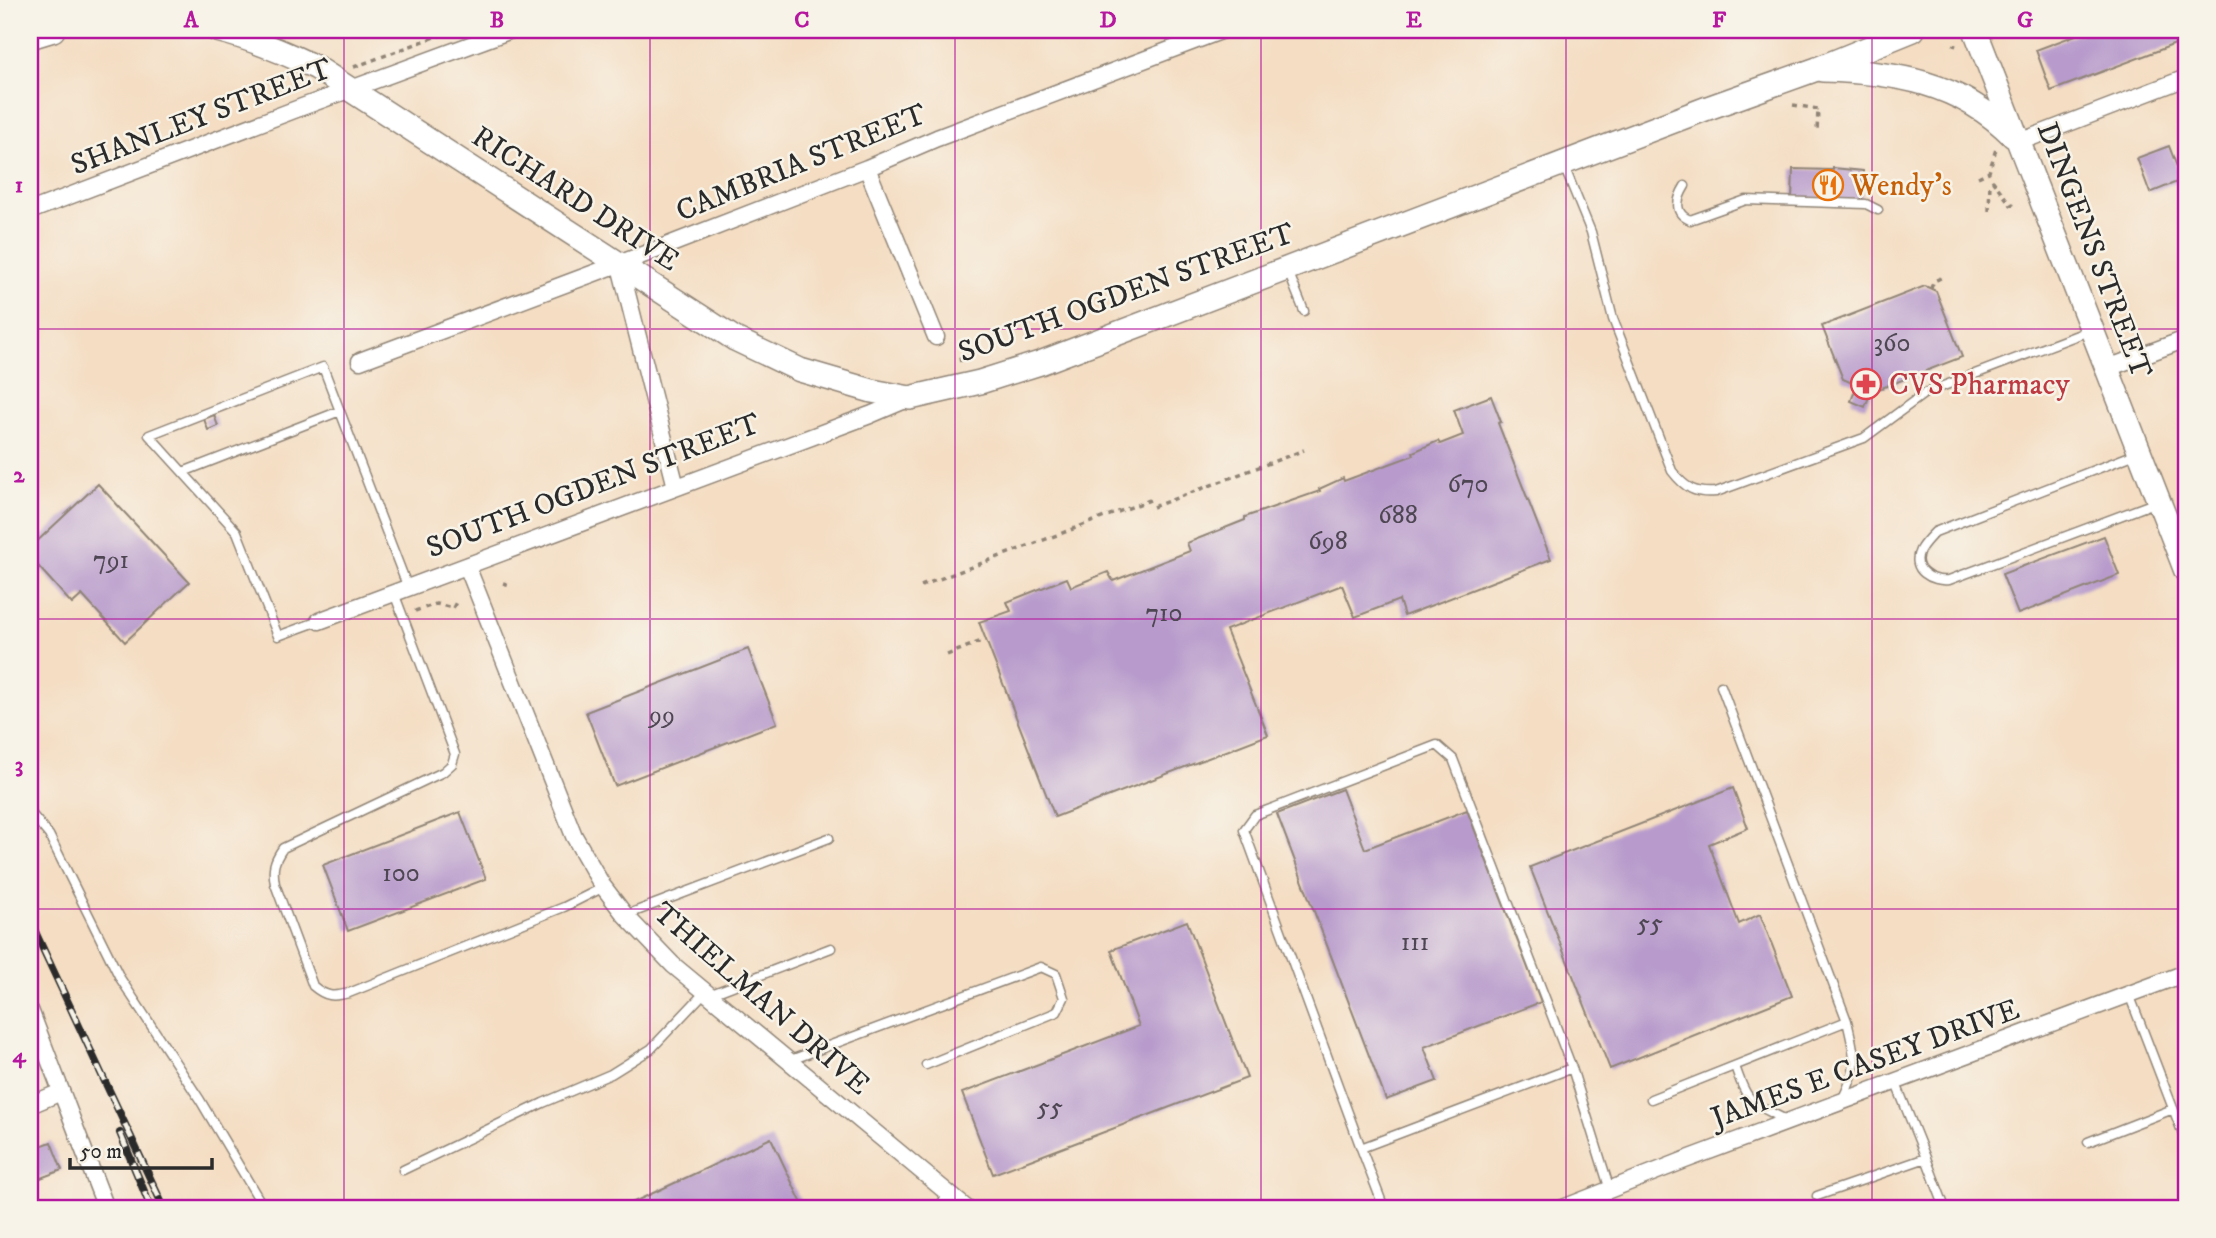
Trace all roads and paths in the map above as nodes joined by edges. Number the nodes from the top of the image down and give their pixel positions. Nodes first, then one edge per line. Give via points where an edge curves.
1 (52, 30) edge
2 (217, 30) edge
3 (454, 30) edge
4 (511, 30) edge
5 (1223, 30) edge
6 (1913, 30) edge
7 (1975, 30) edge
8 (30, 37) edge
9 (1817, 69) junction
10 (2186, 78) edge
11 (348, 80) junction
12 (1793, 105) dead end
13 (1816, 132) dead end
14 (2008, 145) junction
15 (1563, 163) junction
16 (867, 168) junction
17 (1978, 177) dead end
18 (1685, 186) dead end
19 (2015, 203) dead end
20 (1878, 210) dead end
21 (30, 211) edge
22 (1989, 211) dead end
23 (619, 262) junction
24 (1287, 268) junction
25 (1943, 277) dead end
26 (1931, 288) dead end
27 (1304, 311) dead end
28 (2092, 329) junction
29 (936, 337) dead end
30 (2186, 339) edge
31 (360, 361) dead end
32 (2108, 368) junction
33 (910, 398) junction
34 (340, 411) junction
35 (1304, 450) dead end
36 (2140, 452) junction
37 (183, 472) junction
38 (676, 487) junction
39 (1150, 500) dead end
40 (2159, 501) junction
41 (1153, 508) dead end
42 (467, 566) junction
43 (2186, 570) edge
44 (503, 583) dead end
45 (510, 585) dead end
46 (920, 586) dead end
47 (401, 590) junction
48 (456, 602) dead end
49 (430, 605) dead end
50 (319, 621) joint
51 (984, 640) dead end
52 (947, 655) dead end
53 (1721, 686) dead end
54 (30, 812) edge
55 (830, 838) dead end
56 (604, 887) junction
57 (625, 915) junction
58 (831, 948) dead end
59 (2186, 973) edge
60 (707, 994) junction
61 (2129, 994) junction
62 (30, 1010) edge
63 (1847, 1021) junction
64 (788, 1061) junction
65 (926, 1065) dead end
66 (1735, 1066) junction
67 (1572, 1068) junction
68 (1895, 1081) junction
69 (61, 1093) junction
70 (1651, 1099) dead end
71 (1842, 1101) junction
72 (30, 1105) edge
73 (2173, 1109) junction
74 (1788, 1121) junction
75 (2183, 1127) edge
76 (2088, 1142) dead end
77 (2186, 1142) edge
78 (1361, 1148) junction
79 (1926, 1157) junction
80 (403, 1170) dead end
81 (1610, 1190) junction
82 (949, 1194) junction
83 (1817, 1196) dead end
84 (106, 1208) edge
85 (264, 1208) edge
86 (938, 1208) edge
87 (965, 1208) edge
88 (1384, 1208) edge
89 (1563, 1208) edge
90 (1945, 1208) edge

1 - 8 street
2 - 11 street, RICHARD DRIVE via 252,38
3 - 11 path, SHANLEY STREET
4 - 11 street, SHANLEY STREET
5 - 16 street, CAMBRIA STREET
6 - 9 street, SOUTH OGDEN STREET
7 - 14 street, DINGENS STREET
9 - 14 street via 1874,72 1921,81 1977,104 1995,117
9 - 15 street, SOUTH OGDEN STREET
10 - 14 street
11 - 21 street, SHANLEY STREET
11 - 23 street, RICHARD DRIVE
12 - 13 path via 1818,109
14 - 17 path via 1989,172
14 - 28 street, DINGENS STREET
15 - 24 street, SOUTH OGDEN STREET
15 - 28 lane via 1591,232 1613,319 1672,471 1691,491 1716,492 1864,438 1925,393
16 - 23 street, CAMBRIA STREET
16 - 29 street
18 - 20 lane via 1678,208 1690,220 1746,200 1866,204
19 - 22 path via 2011,205 1993,181
23 - 31 street, CAMBRIA STREET
23 - 33 street, RICHARD DRIVE via 734,339 800,370
23 - 38 street
24 - 27 lane
24 - 33 street, SOUTH OGDEN STREET via 1040,363
25 - 26 path
28 - 32 street, DINGENS STREET
30 - 32 street
32 - 36 street, DINGENS STREET
33 - 38 street, SOUTH OGDEN STREET
34 - 37 lane
34 - 37 lane via 323,367 149,435
34 - 47 lane
35 - 41 path
36 - 40 street, DINGENS STREET
36 - 40 lane via 1935,532 1917,558 1920,569 1939,581 1949,580
37 - 50 lane via 237,532 278,636
38 - 42 street, SOUTH OGDEN STREET
39 - 46 path
40 - 43 street, DINGENS STREET
42 - 47 street, SOUTH OGDEN STREET
42 - 56 street, THIELMAN DRIVE via 574,836
44 - 45 path
47 - 50 street, SOUTH OGDEN STREET
47 - 56 lane via 455,754 443,772 283,848 276,858 272,870 275,884 313,986 324,995 349,993
48 - 49 path, SOUTH OGDEN STREET via 453,608
51 - 52 path
53 - 63 lane
54 - 85 lane via 49,835 120,978
55 - 57 lane
56 - 57 street, THIELMAN DRIVE
57 - 60 street, THIELMAN DRIVE
58 - 60 lane
59 - 61 street, JAMES E CASEY DRIVE
60 - 64 street, THIELMAN DRIVE
60 - 80 lane via 651,1049 611,1074
61 - 68 street, JAMES E CASEY DRIVE
61 - 73 lane
62 - 69 street
63 - 66 lane
63 - 71 lane via 1856,1058
64 - 65 lane via 1041,967 1056,974 1064,998 1057,1013
64 - 82 street, THIELMAN DRIVE
66 - 70 lane
66 - 74 lane via 1744,1093 1753,1103
67 - 78 lane
67 - 78 lane via 1453,759 1437,745 1255,815 1244,831
67 - 81 lane
68 - 71 street, JAMES E CASEY DRIVE
68 - 79 lane
69 - 72 street
69 - 84 street
71 - 74 street, JAMES E CASEY DRIVE
73 - 75 lane
73 - 76 lane
74 - 81 street, JAMES E CASEY DRIVE
75 - 77 lane
78 - 88 lane
79 - 83 lane
79 - 90 lane
81 - 89 street, JAMES E CASEY DRIVE
82 - 86 lane
82 - 87 street, THIELMAN DRIVE

